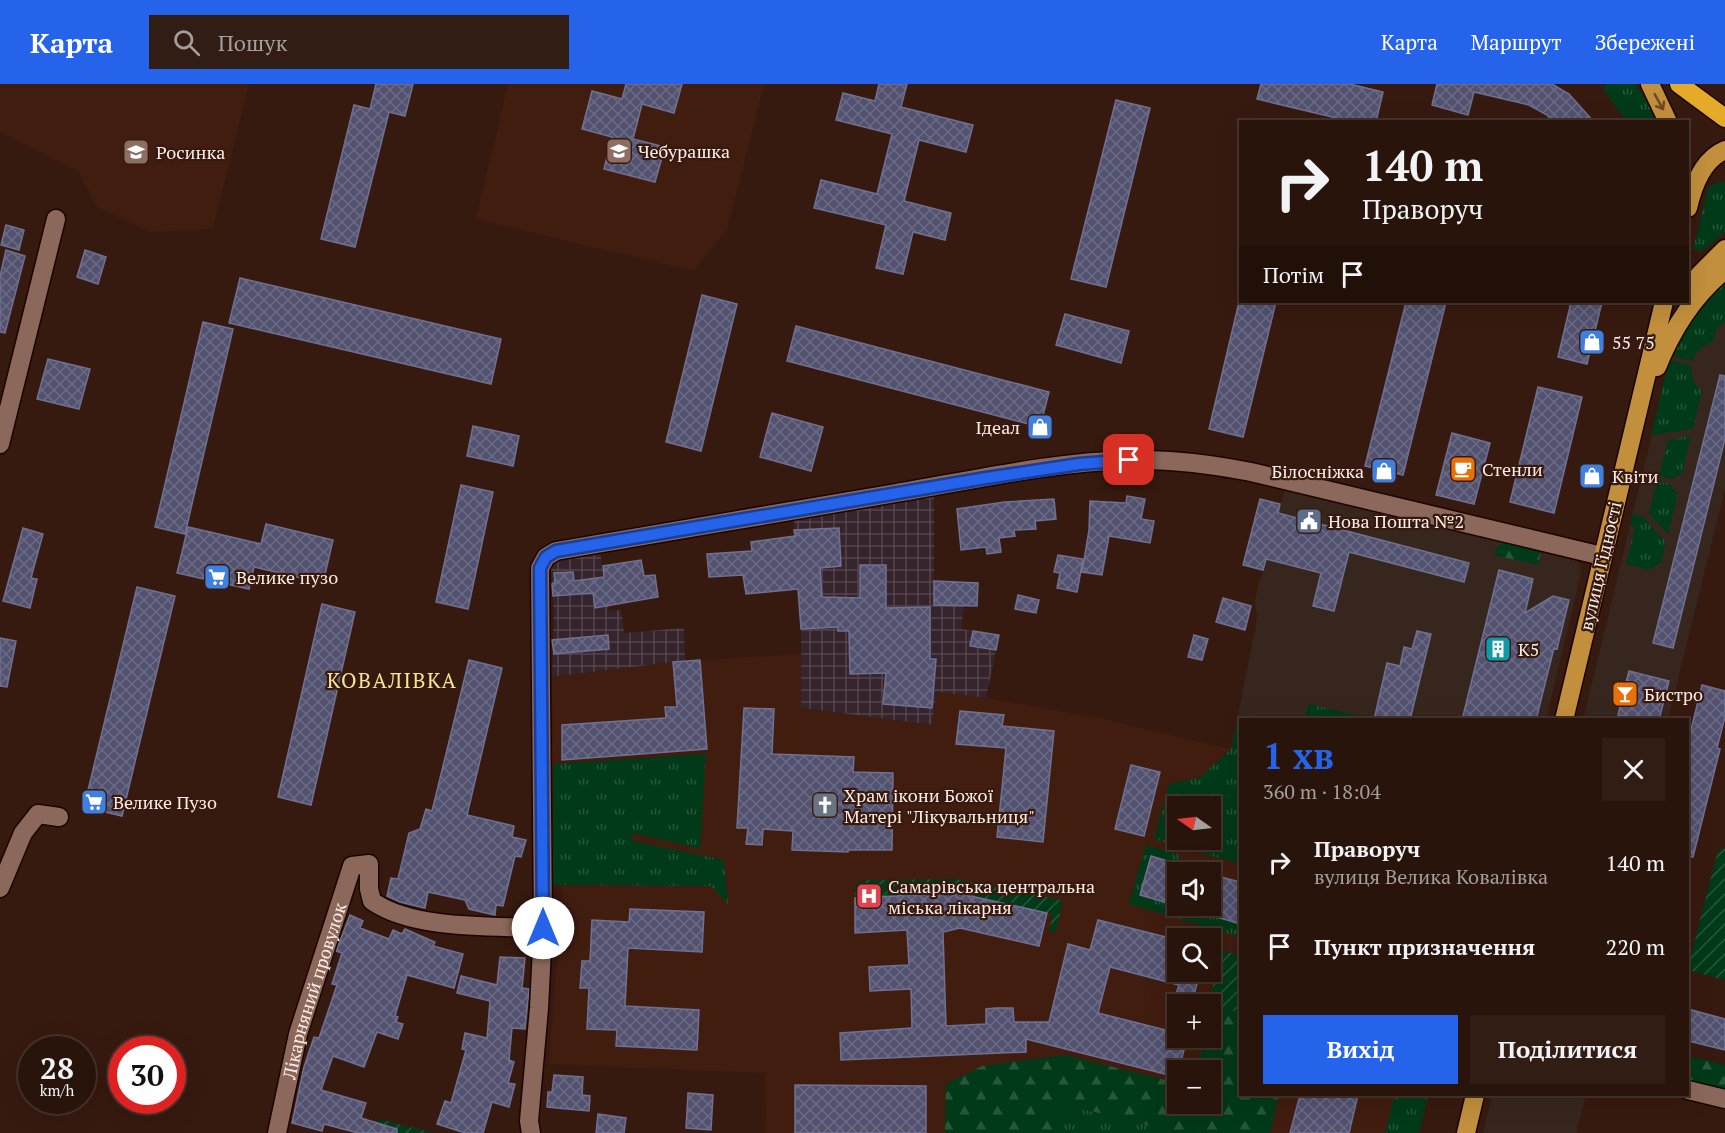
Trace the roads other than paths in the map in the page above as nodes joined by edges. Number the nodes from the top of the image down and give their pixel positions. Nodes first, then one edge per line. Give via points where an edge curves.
1 (1650, 84) edge
2 (1679, 84) edge
3 (1725, 118) edge
4 (1667, 120) edge
5 (1725, 150) edge
6 (1689, 205) edge
7 (56, 219) dead end
8 (1725, 249) edge
9 (1725, 270) edge
10 (1689, 290) edge
11 (1664, 303) edge
12 (1680, 303) edge
13 (1637, 412) junction
14 (0, 444) edge
15 (1602, 556) junction
16 (1564, 718) edge
17 (59, 817) dead end
18 (0, 888) edge
19 (543, 928) junction
20 (1689, 1090) edge
21 (1475, 1096) edge
22 (1725, 1099) edge
23 (277, 1133) edge
24 (531, 1133) edge
25 (1466, 1133) edge

1 -> 4 main road
2 - 3 highway
5 - 6 main road via 1716,154 1700,173
7 - 14 street
8 - 10 main road
9 - 13 main road, вулиця Гідності via 1710,282 1685,314 1664,350
11 - 13 main road, вулиця Гідності
12 - 13 main road, вулиця Гідності via 1669,323
13 - 15 main road, вулиця Гідності
15 - 16 main road, вулиця Гідності
15 - 19 street via 1251,472 1214,465 1129,460 986,478 556,551 546,557 540,568
17 - 18 street via 38,814 23,832
19 - 23 street, Лікарняний провулок via 462,925 386,911 372,901 369,864 352,866 297,1034
19 - 24 street
20 - 22 street
21 - 25 main road

